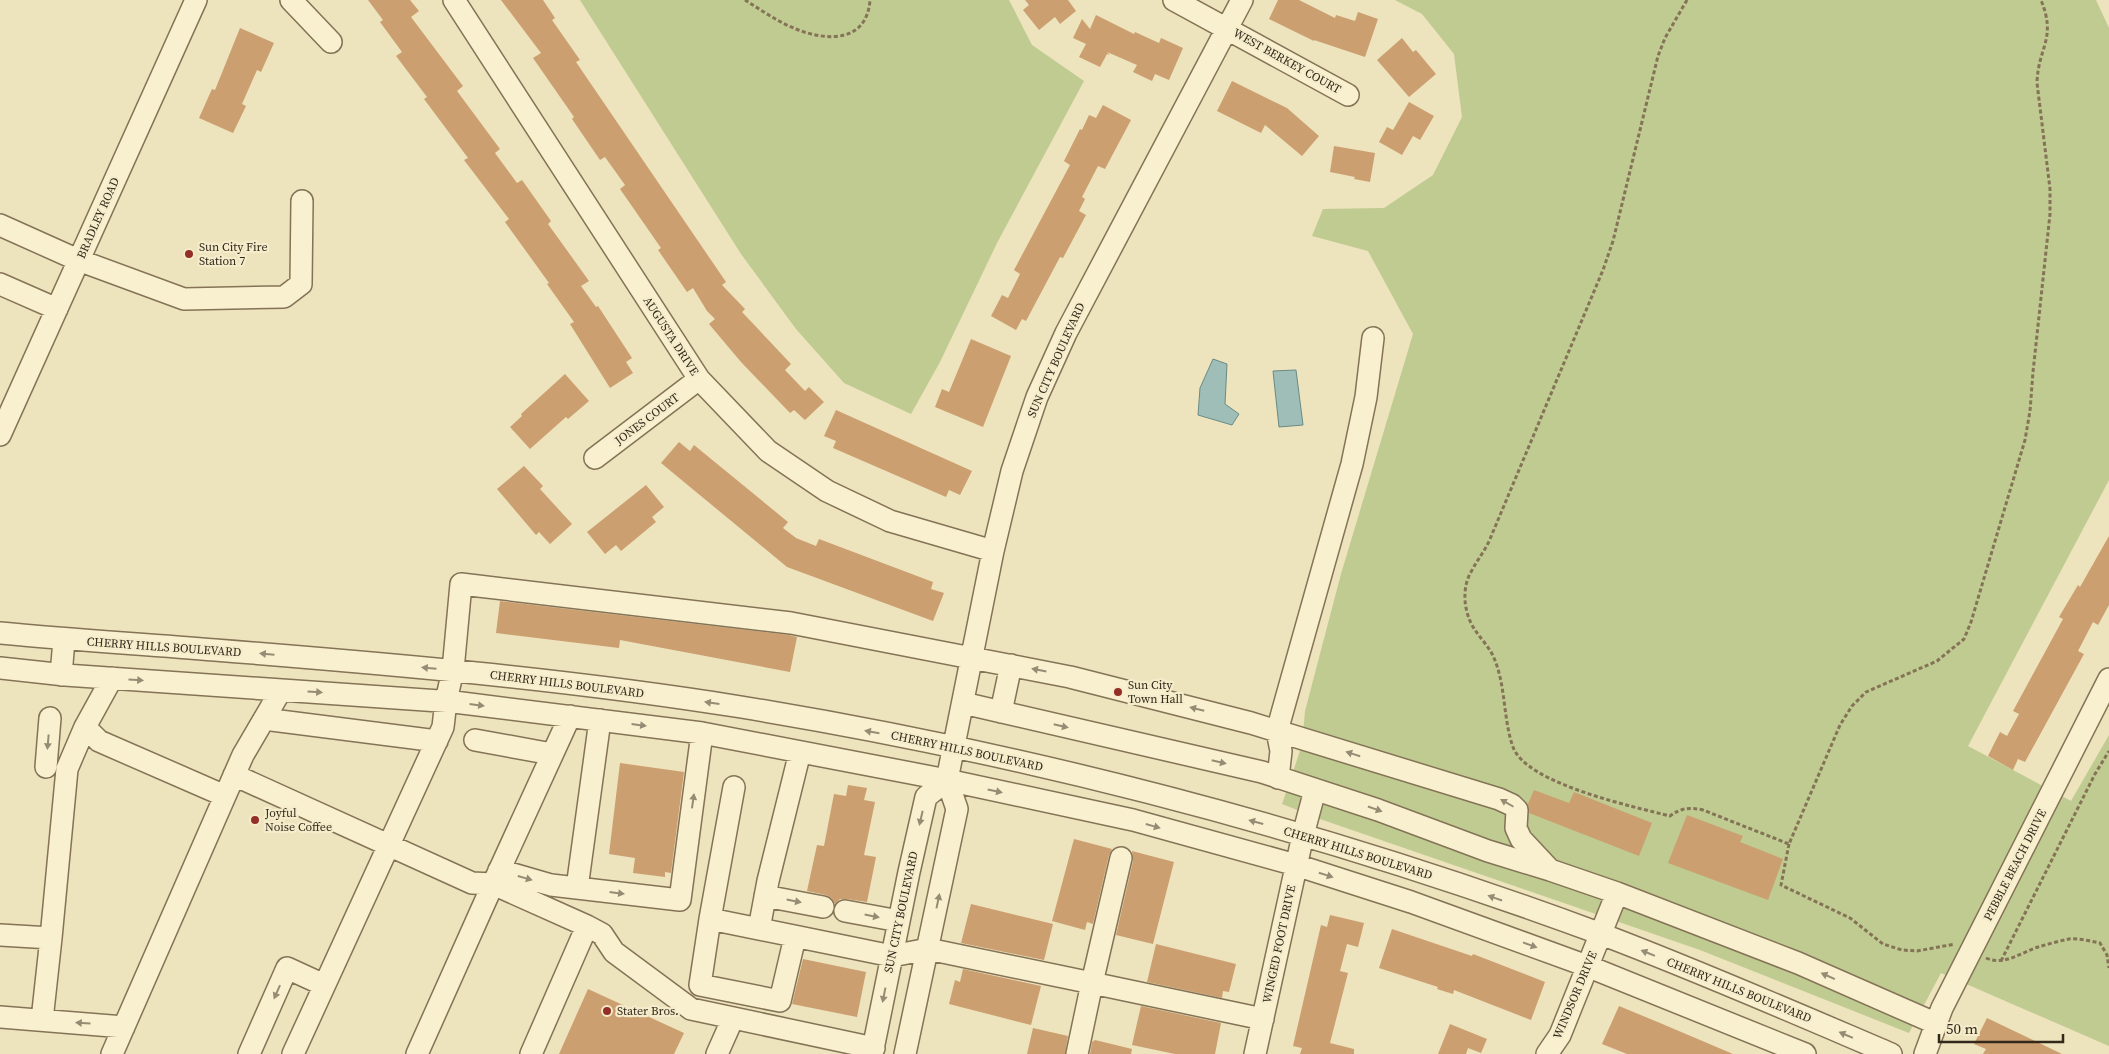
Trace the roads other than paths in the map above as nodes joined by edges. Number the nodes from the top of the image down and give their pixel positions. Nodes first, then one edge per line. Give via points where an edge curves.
1 (196, 0) edge
2 (292, 0) edge
3 (454, 0) edge
4 (1174, 0) edge
5 (1242, 0) edge
6 (1226, 28) junction
7 (331, 42) dead end
8 (1348, 95) dead end
9 (302, 201) dead end
10 (0, 225) edge
11 (78, 260) junction
12 (0, 284) edge
13 (57, 309) junction
14 (1373, 338) dead end
15 (699, 379) junction
16 (1, 432) edge
17 (595, 458) dead end
18 (993, 552) junction
19 (0, 633) edge
20 (64, 640) junction
21 (972, 657) junction
22 (1011, 665) junction
23 (0, 668) edge
24 (453, 670) junction
25 (60, 674) junction
26 (112, 678) junction
27 (2109, 679) edge
28 (281, 690) junction
29 (446, 701) junction
30 (962, 703) junction
31 (1000, 712) junction
32 (570, 716) junction
33 (50, 718) dead end
34 (264, 719) junction
35 (600, 720) junction
36 (85, 726) junction
37 (1276, 731) junction
38 (702, 733) junction
39 (475, 740) dead end
40 (437, 741) junction
41 (954, 747) junction
42 (800, 752) junction
43 (552, 754) junction
44 (46, 767) dead end
45 (234, 775) junction
46 (1278, 778) junction
47 (947, 780) junction
48 (734, 787) dead end
49 (1315, 790) junction
50 (225, 796) junction
51 (1516, 828) junction
52 (1303, 835) junction
53 (389, 845) junction
54 (1473, 846) junction
55 (1121, 858) dead end
56 (1296, 865) junction
57 (1550, 870) junction
58 (496, 877) junction
59 (577, 888) junction
60 (1617, 893) junction
61 (765, 896) junction
62 (822, 906) dead end
63 (844, 911) dead end
64 (710, 919) junction
65 (899, 921) junction
66 (587, 926) junction
67 (759, 929) junction
68 (1600, 934) junction
69 (0, 935) edge
70 (795, 936) junction
71 (51, 938) junction
72 (928, 948) junction
73 (892, 956) junction
74 (1587, 966) junction
75 (1092, 983) junction
76 (324, 985) junction
77 (0, 1017) edge
78 (733, 1018) junction
79 (1263, 1019) junction
80 (42, 1020) junction
81 (1936, 1024) junction
82 (124, 1026) junction
83 (823, 1046) edge
84 (873, 1051) edge
85 (112, 1054) edge
86 (249, 1054) edge
87 (293, 1054) edge
88 (417, 1054) edge
89 (531, 1054) edge
90 (717, 1054) edge
91 (905, 1054) edge
92 (1077, 1054) edge
93 (1255, 1054) edge
94 (1547, 1054) edge
95 (1805, 1054) edge
96 (1891, 1054) edge
97 (1925, 1054) edge

1 - 11 street, BRADLEY ROAD
2 - 7 street
3 - 15 street, AUGUSTA DRIVE
4 - 6 street, WEST BERKEY COURT
5 - 6 street, SUN CITY BOULEVARD
6 - 8 street, WEST BERKEY COURT
6 - 18 street, SUN CITY BOULEVARD via 1066,333 1037,397 1012,471
9 - 11 street via 301,284 284,298 184,299
10 - 11 street
11 - 13 street, BRADLEY ROAD
12 - 13 street
13 - 16 street, BRADLEY ROAD
14 - 37 street via 1366,397 1352,464
15 - 17 street, JONES COURT
15 - 18 street, AUGUSTA DRIVE via 768,452 827,491 890,521
18 - 21 street, SUN CITY BOULEVARD
19 - 20 street, CHERRY HILLS BOULEVARD
24 -> 20 street, CHERRY HILLS BOULEVARD
20 - 25 street
21 - 22 street
21 - 24 street via 791,622 462,584
21 - 30 street, SUN CITY BOULEVARD
22 - 31 street
37 -> 22 street via 1070,677
23 - 25 street
24 - 29 street
41 -> 24 street, CHERRY HILLS BOULEVARD via 740,707
25 - 26 street
26 -> 28 street
26 - 36 street
27 - 81 street, PEBBLE BEACH DRIVE
28 -> 29 street
28 - 34 street
29 -> 32 street
29 - 40 street via 443,727
30 - 31 street
30 - 41 street, SUN CITY BOULEVARD
31 -> 46 street
32 - 35 street
32 - 43 street
33 -> 44 street
34 - 40 street
34 - 45 street
35 -> 38 street
35 - 59 street
36 - 50 street via 99,741
36 - 71 street via 67,769
37 - 46 street via 1281,751
51 -> 37 street via 1517,810 1499,799
38 - 42 street
59 -> 38 street via 680,900
39 - 43 street
40 - 53 street
41 - 47 street, SUN CITY BOULEVARD
52 -> 41 street, CHERRY HILLS BOULEVARD via 1086,776
42 - 47 street
42 - 61 street
43 - 58 street
45 - 50 street
45 - 53 street
46 - 49 street
47 -> 56 street via 1133,820
47 -> 65 street, SUN CITY BOULEVARD via 926,797
72 -> 47 street via 957,809
48 - 64 street
49 - 52 street, WINGED FOOT DRIVE
49 -> 54 street
50 - 82 street
51 - 54 street via 1493,841
51 - 57 street
52 - 56 street, WINGED FOOT DRIVE
68 -> 52 street, CHERRY HILLS BOULEVARD
53 - 58 street via 472,883
53 - 76 street
54 - 57 street
55 - 75 street
56 -> 74 street via 1411,902
56 - 79 street, WINGED FOOT DRIVE
57 - 60 street
58 -> 59 street
58 - 66 street
58 - 88 street
60 - 68 street, WINDSOR DRIVE
81 -> 60 street via 1798,963
61 -> 62 street
61 - 67 street
63 -> 65 street
64 - 67 street
64 - 70 street via 700,985 780,1001
65 - 73 street, SUN CITY BOULEVARD
66 - 78 street via 602,934 614,952 691,1009
66 - 89 street
67 - 70 street
68 - 74 street, WINDSOR DRIVE
96 -> 68 street, CHERRY HILLS BOULEVARD
69 - 71 street
70 - 73 street
71 - 80 street
72 - 73 street
72 - 75 street
72 - 91 street
73 -> 84 street, SUN CITY BOULEVARD
74 - 94 street, WINDSOR DRIVE via 1560,1035
74 - 95 street
75 - 79 street
75 - 92 street
76 -> 86 street via 287,968
76 - 87 street
77 - 80 street
78 - 83 street
78 - 90 street
79 - 93 street, WINGED FOOT DRIVE
82 -> 80 street
81 - 97 street, PEBBLE BEACH DRIVE
82 - 85 street
83 - 84 street

